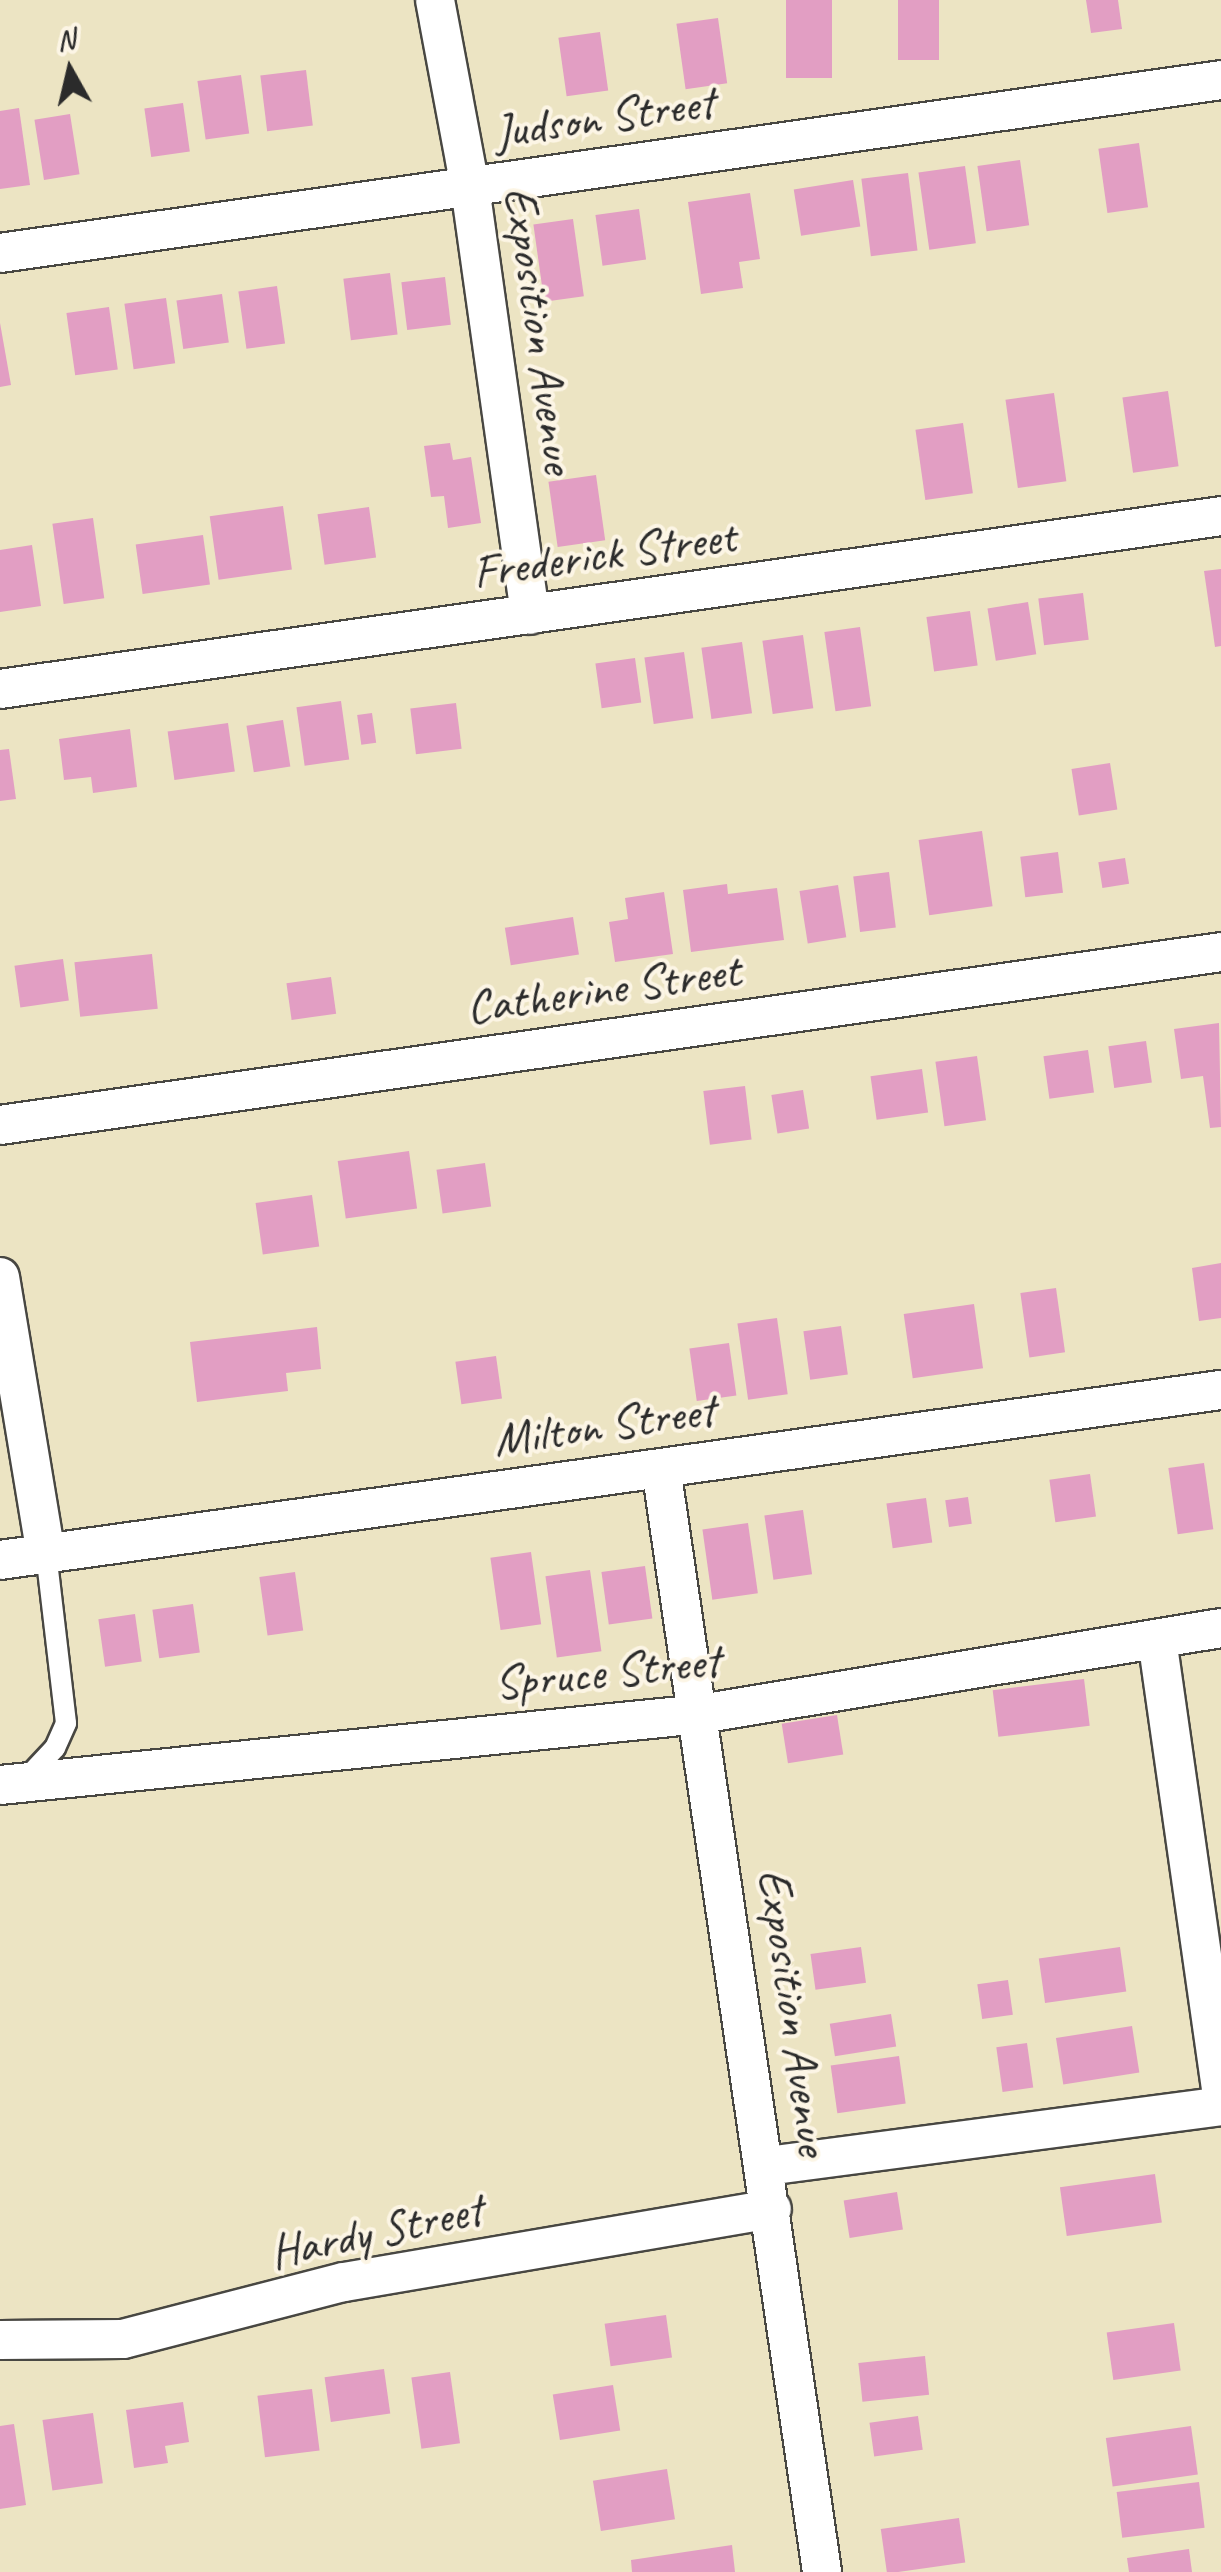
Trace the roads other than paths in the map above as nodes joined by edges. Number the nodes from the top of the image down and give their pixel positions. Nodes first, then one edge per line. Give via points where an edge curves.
1 (436, 0) edge
2 (1221, 80) edge
3 (470, 187) junction
4 (0, 253) edge
5 (1221, 516) edge
6 (530, 615) junction
7 (0, 689) edge
8 (1221, 952) edge
9 (0, 1126) edge
10 (0, 1277) edge
11 (1221, 1390) edge
12 (660, 1468) junction
13 (46, 1554) junction
14 (0, 1560) edge
15 (1221, 1628) edge
16 (1157, 1639) junction
17 (700, 1714) junction
18 (11, 1784) edge
19 (1221, 2088) edge
20 (1221, 2106) edge
21 (767, 2166) junction
22 (772, 2209) junction
23 (0, 2340) edge
24 (822, 2572) edge

1 - 3 street, Exposition Avenue
2 - 3 street, Judson Street
3 - 4 street, Judson Street
3 - 6 street, Exposition Avenue
5 - 6 street, Frederick Street
6 - 7 street, Frederick Street
8 - 9 street, Catherine Street
10 - 13 street
11 - 12 street, Milton Street
12 - 13 street, Milton Street
12 - 17 street, Exposition Avenue
13 - 14 street, Milton Street
13 - 18 lane via 66,1723 55,1748
15 - 16 street, Spruce Street
16 - 17 street, Spruce Street
16 - 19 street
17 - 18 street, Spruce Street
17 - 21 street, Exposition Avenue
20 - 21 street
21 - 22 street, Exposition Avenue
22 - 23 street, Hardy Street via 344,2282 122,2338
22 - 24 street, Exposition Avenue

